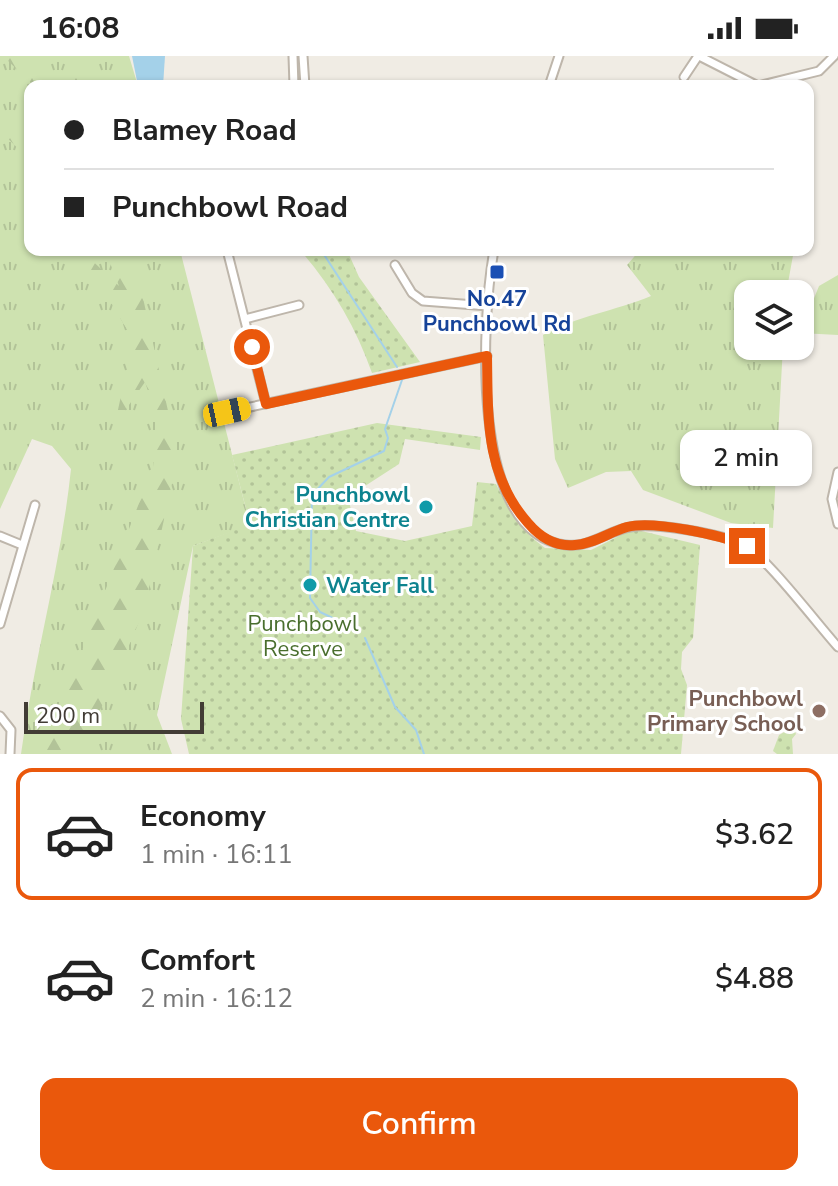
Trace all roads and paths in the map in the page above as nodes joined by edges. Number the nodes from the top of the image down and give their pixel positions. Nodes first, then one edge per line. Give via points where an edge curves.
1 (293, 56) edge
2 (303, 56) edge
3 (559, 56) edge
4 (698, 56) edge
5 (834, 56) edge
6 (684, 77) dead end
7 (294, 80) edge
8 (305, 80) edge
9 (551, 80) edge
10 (741, 80) edge
11 (782, 80) edge
12 (229, 256) edge
13 (493, 256) edge
14 (395, 265) dead end
15 (299, 305) dead end
16 (488, 306) junction
17 (245, 319) junction
18 (487, 356) junction
19 (266, 404) junction
20 (227, 412) dead end
21 (838, 472) edge
22 (837, 486) edge
23 (35, 505) dead end
24 (838, 524) edge
25 (0, 536) edge
26 (22, 545) junction
27 (0, 624) edge
28 (838, 647) edge
29 (0, 716) edge
30 (10, 754) edge

1 - 7 street
2 - 8 street
3 - 9 street
4 - 6 street
4 - 10 street
5 - 11 street via 819,71
12 - 17 street
13 - 16 street
14 - 16 street via 423,301
15 - 17 street
16 - 18 street
17 - 19 street
18 - 19 street
18 - 28 street via 496,470 510,500 538,533 559,544 579,545 646,525 740,543 761,557
19 - 20 street
21 - 22 street
22 - 24 street via 832,505
23 - 26 street
25 - 26 street
26 - 27 street
29 - 30 street via 11,730

